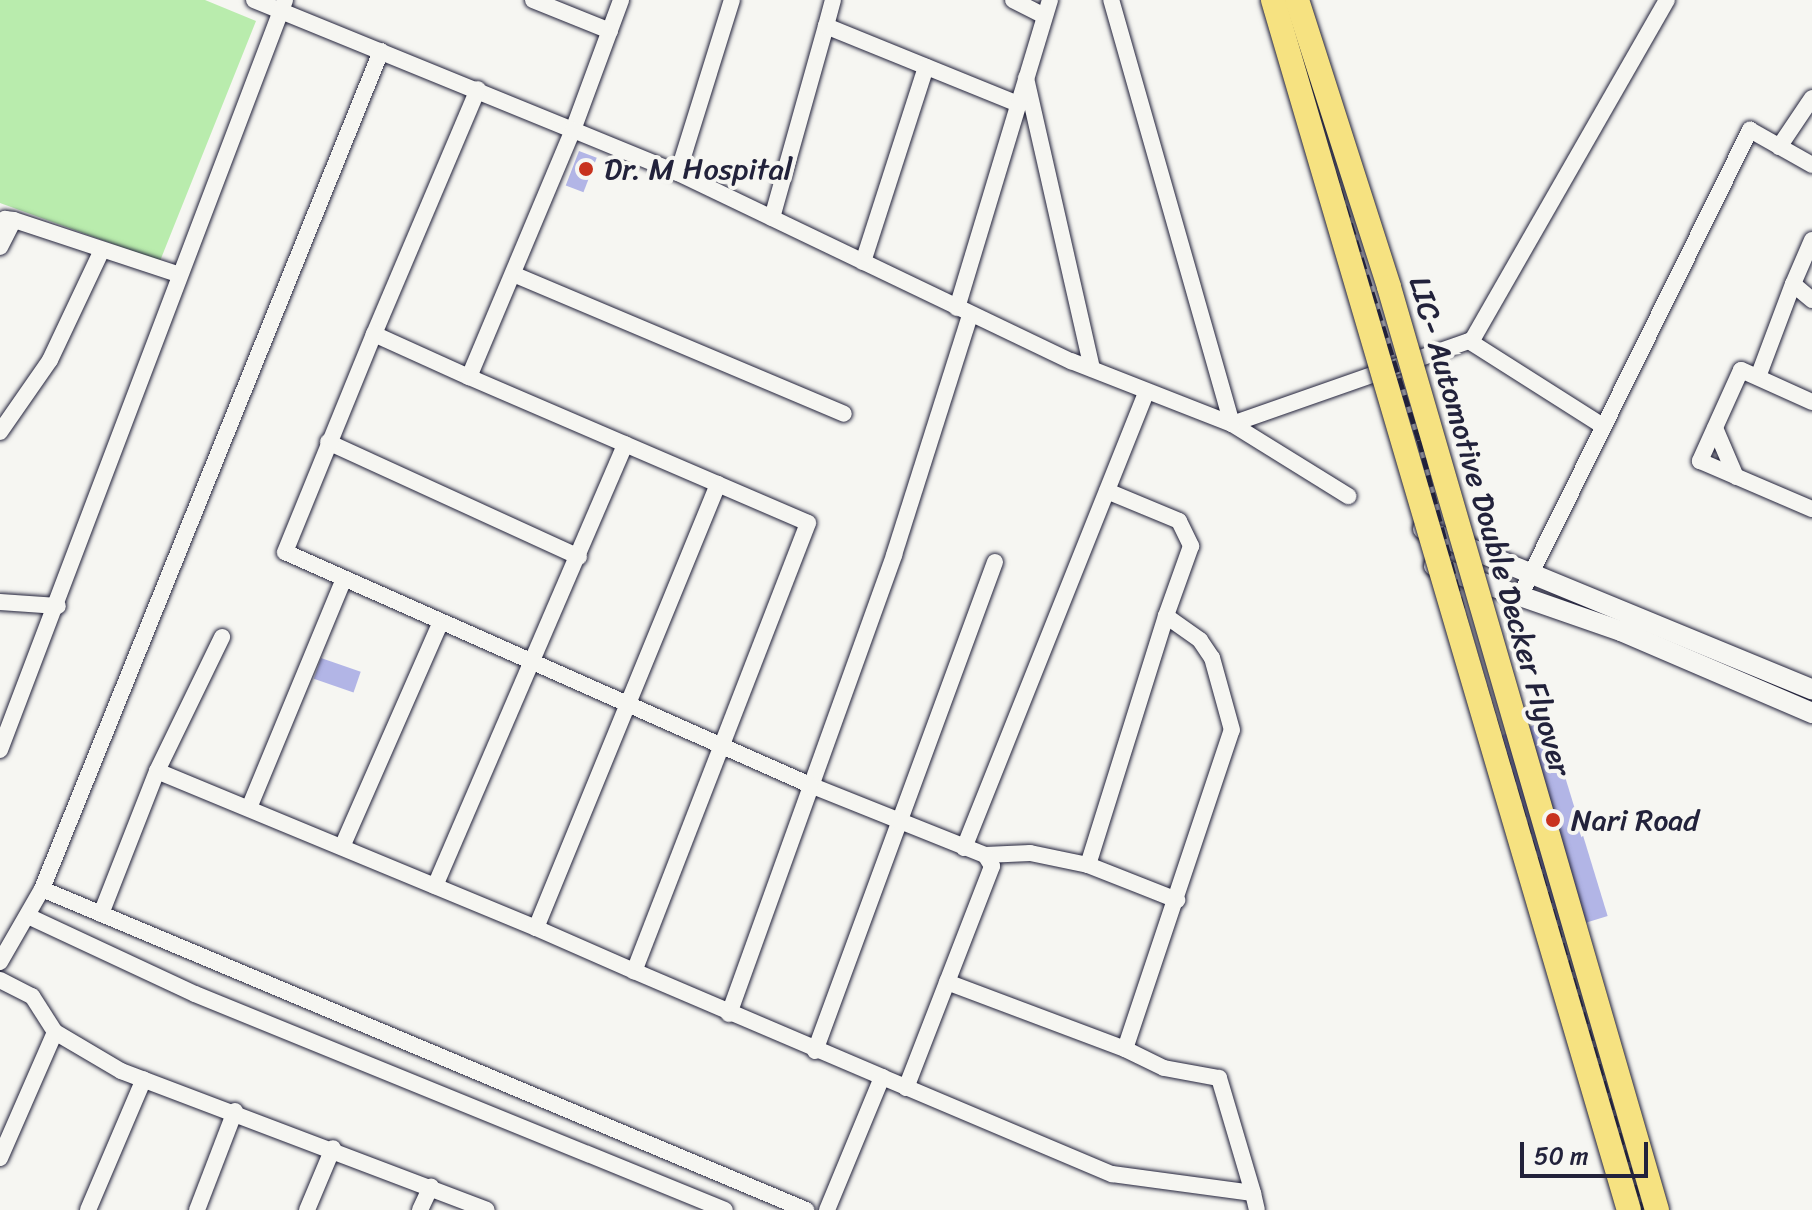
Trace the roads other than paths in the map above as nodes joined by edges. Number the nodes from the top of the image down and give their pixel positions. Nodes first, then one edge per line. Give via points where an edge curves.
1 (254, 0) edge
2 (533, 0) edge
3 (621, 0) edge
4 (732, 0) edge
5 (833, 0) edge
6 (1013, 0) edge
7 (1111, 0) edge
8 (1273, 0) edge
9 (1297, 0) edge
10 (1667, 0) edge
11 (283, 6) edge
12 (1047, 8) edge
13 (826, 26) junction
14 (610, 31) junction
15 (381, 51) junction
16 (926, 67) junction
17 (1025, 77) junction
18 (478, 89) junction
19 (1812, 98) edge
20 (1016, 103) junction
21 (573, 130) junction
22 (1779, 147) junction
23 (1812, 165) edge
24 (678, 173) junction
25 (772, 218) junction
26 (7, 223) edge
27 (1812, 240) edge
28 (0, 247) edge
29 (102, 250) junction
30 (863, 262) junction
31 (177, 274) junction
32 (513, 274) junction
33 (1793, 284) junction
34 (1812, 300) edge
35 (964, 312) junction
36 (374, 334) junction
37 (1471, 342) junction
38 (1092, 369) junction
39 (469, 377) junction
40 (1758, 377) junction
41 (1146, 393) junction
42 (1812, 402) edge
43 (844, 414) dead end
44 (1232, 424) junction
45 (1603, 426) junction
46 (1715, 428) junction
47 (0, 432) edge
48 (328, 442) junction
49 (625, 444) junction
50 (1736, 477) junction
51 (718, 484) junction
52 (1107, 491) junction
53 (1348, 496) dead end
54 (1812, 509) edge
55 (1423, 529) dead end
56 (579, 557) junction
57 (995, 562) dead end
58 (1434, 566) dead end
59 (1531, 573) junction
60 (344, 579) junction
61 (1520, 596) junction
62 (0, 602) edge
63 (58, 606) junction
64 (1166, 616) junction
65 (441, 622) junction
66 (222, 637) dead end
67 (534, 663) junction
68 (1812, 689) edge
69 (630, 704) junction
70 (1812, 713) edge
71 (719, 744) junction
72 (0, 750) edge
73 (157, 771) junction
74 (810, 785) junction
75 (249, 808) junction
76 (900, 821) junction
77 (342, 847) junction
78 (964, 848) junction
79 (985, 855) junction
80 (1088, 865) junction
81 (435, 886) junction
82 (42, 889) junction
83 (1177, 900) junction
84 (101, 914) junction
85 (30, 917) junction
86 (536, 928) junction
87 (0, 962) edge
88 (634, 971) junction
89 (0, 980) edge
90 (947, 982) junction
91 (729, 1014) junction
92 (55, 1032) junction
93 (1125, 1049) junction
94 (815, 1051) junction
95 (882, 1077) junction
96 (144, 1079) junction
97 (906, 1088) junction
98 (235, 1111) junction
99 (333, 1148) junction
100 (677, 1156) junction
101 (0, 1158) edge
102 (667, 1184) junction
103 (431, 1186) junction
104 (1255, 1202) edge
105 (88, 1210) edge
106 (197, 1210) edge
107 (307, 1210) edge
108 (420, 1210) edge
109 (486, 1210) edge
110 (725, 1210) edge
111 (806, 1210) edge
112 (827, 1210) edge
113 (1629, 1210) edge
114 (1657, 1210) edge

1 - 11 street
2 - 14 street
3 - 14 street
4 - 24 street
5 - 13 street
6 - 12 street
7 - 44 street
8 - 113 main road, LIC- Automotive Double Decker Flyover, bridge
9 - 114 main road, LIC- Automotive Double Decker Flyover, bridge via 1389,287
10 - 37 street
11 - 15 street
11 - 31 street
12 - 17 street
13 - 16 street
13 - 25 street
14 - 21 street
15 - 18 street
15 - 82 street
16 - 20 street
16 - 30 street
17 - 20 street
17 - 38 street
18 - 21 street
18 - 36 street
19 - 22 street
20 - 35 street
21 - 24 street
21 - 32 street
22 - 23 street
22 - 45 street via 1750,130
24 - 25 street
25 - 30 street
26 - 28 street
26 - 29 street
27 - 33 street
29 - 31 street
29 - 47 street via 50,360
30 - 35 street
31 - 63 street
32 - 39 street
32 - 43 street
33 - 34 street
33 - 40 street
35 - 38 street
35 - 74 street via 894,555
36 - 39 street
36 - 48 street
37 - 44 street
37 - 45 street
38 - 41 street
39 - 49 street
40 - 42 street
40 - 46 street via 1741,370
41 - 44 street
41 - 52 street
44 - 53 street
45 - 59 street
46 - 50 street
46 - 50 street via 1700,461
48 - 56 street
48 - 60 street via 285,552
49 - 51 street
49 - 56 street
50 - 54 street
51 - 69 street
51 - 71 street via 808,523
52 - 64 street via 1179,521 1191,546
52 - 78 street
55 - 59 street
56 - 67 street
57 - 76 street
58 - 61 street
59 - 61 street
59 - 68 street
60 - 65 street
60 - 75 street
61 - 70 street
62 - 63 street
63 - 72 street
64 - 80 street
64 - 83 street via 1200,640 1212,658 1232,730
65 - 67 street
65 - 77 street
66 - 73 street
67 - 69 street
67 - 81 street
69 - 71 street
69 - 86 street
71 - 74 street
71 - 88 street
73 - 75 street
73 - 84 street
74 - 76 street
74 - 91 street
75 - 77 street
76 - 78 street
76 - 94 street
77 - 81 street
78 - 79 street
79 - 80 street via 1030,853
79 - 90 street via 992,866
80 - 83 street
81 - 86 street
82 - 84 street
82 - 85 street
83 - 93 street
84 - 100 street
85 - 87 street
85 - 102 street via 195,994
86 - 88 street
88 - 91 street
89 - 92 street via 32,996
90 - 93 street
90 - 97 street
91 - 94 street
92 - 96 street
92 - 101 street
93 - 104 street via 1164,1068 1219,1078
94 - 95 street
95 - 97 street
95 - 112 street
96 - 98 street
96 - 105 street
97 - 104 street via 1112,1174
98 - 99 street
98 - 106 street
99 - 103 street
99 - 107 street
100 - 102 street
100 - 111 street
102 - 110 street
103 - 108 street
103 - 109 street

